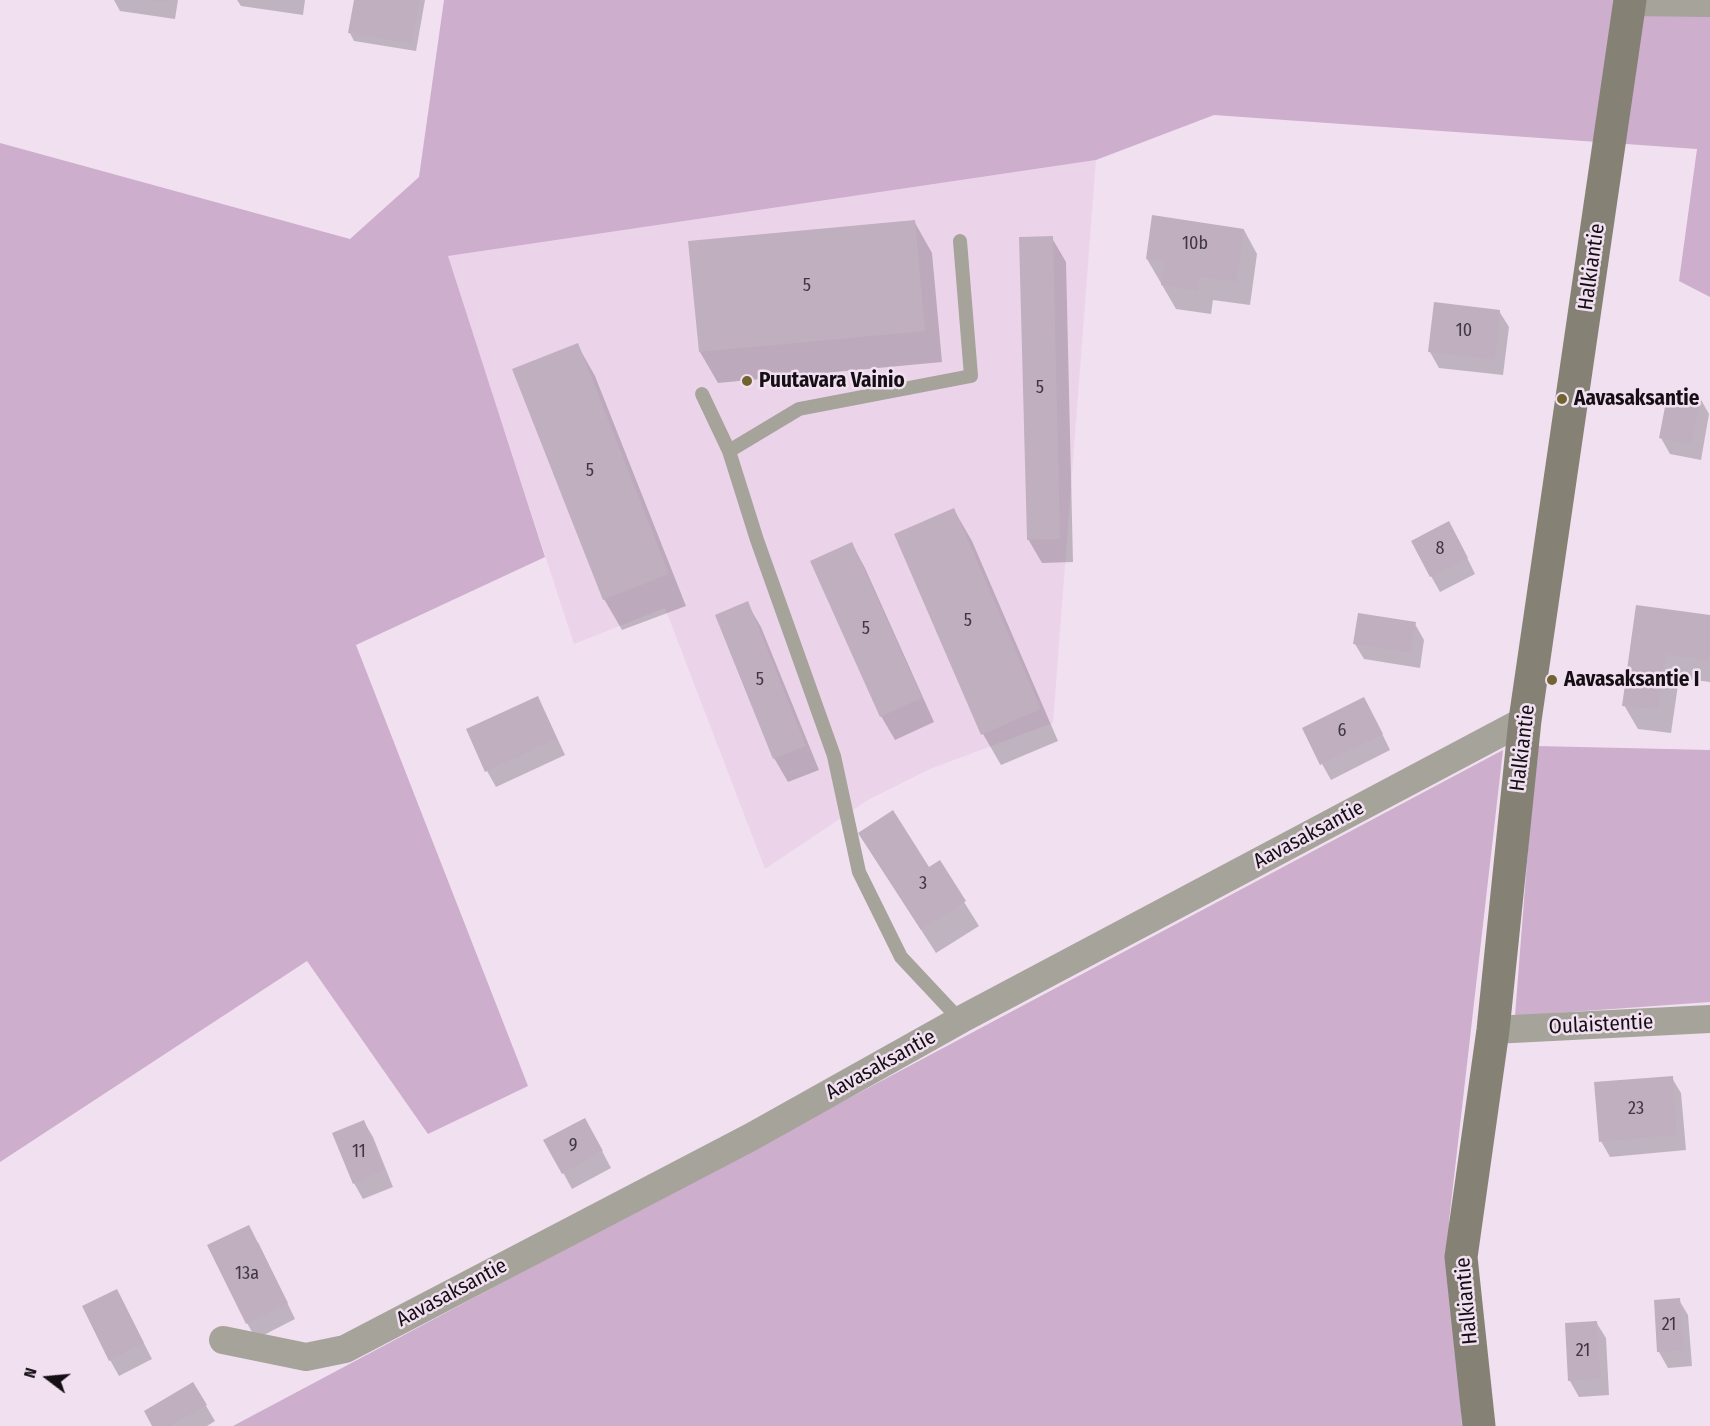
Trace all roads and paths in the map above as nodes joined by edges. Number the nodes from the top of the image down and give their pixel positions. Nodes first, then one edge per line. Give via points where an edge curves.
1 (1630, 1) edge
2 (1710, 3) edge
3 (960, 241) dead end
4 (702, 394) dead end
5 (729, 451) junction
6 (1525, 720) junction
7 (1710, 1019) edge
8 (960, 1020) junction
9 (1492, 1030) junction
10 (223, 1340) dead end
11 (1479, 1426) edge

1 - 2 street
1 - 6 street, Halkiantie
3 - 5 lane via 971,376 799,409
4 - 5 lane
5 - 8 lane via 834,756 859,872 901,957
6 - 8 street, Aavasaksantie
6 - 9 street, Halkiantie
7 - 9 street, Oulaistentie
8 - 10 street, Aavasaksantie via 751,1137 345,1349 306,1357
9 - 11 street, Halkiantie via 1461,1257

